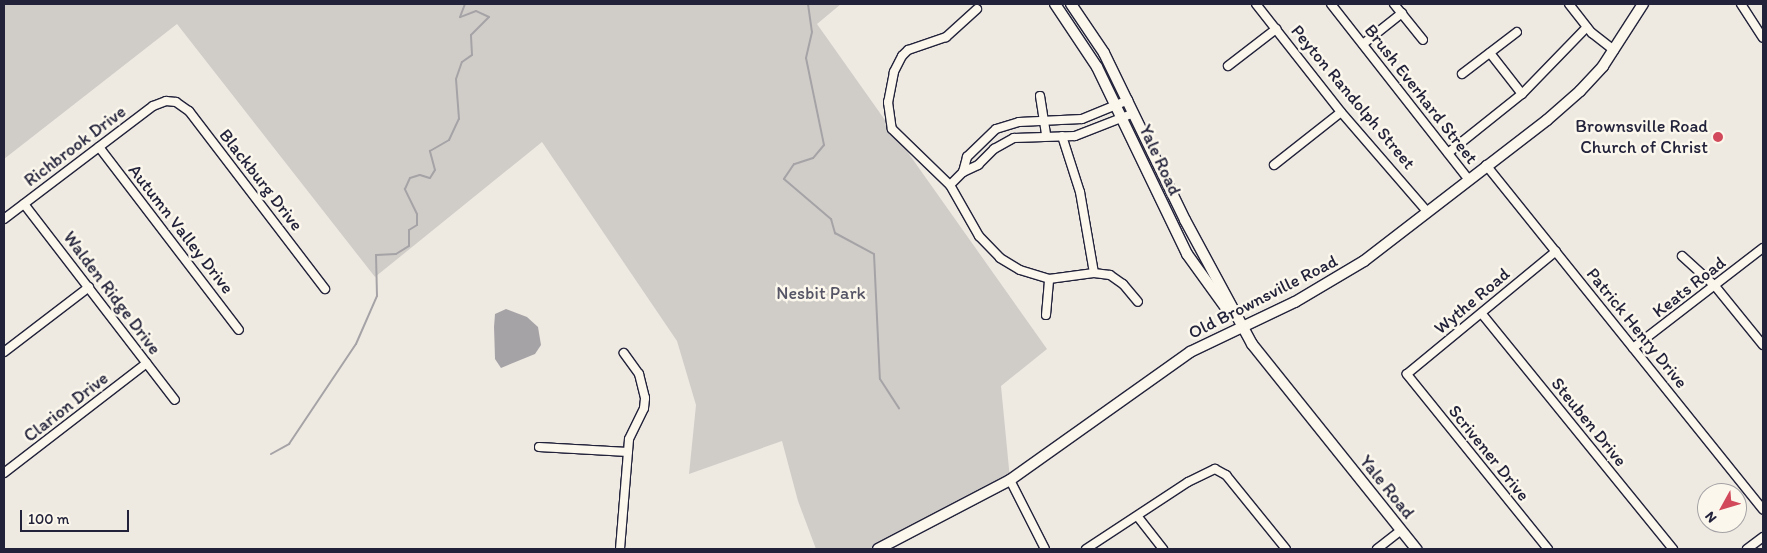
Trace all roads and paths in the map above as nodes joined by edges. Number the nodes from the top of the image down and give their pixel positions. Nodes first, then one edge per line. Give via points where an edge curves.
1 (1055, 4) edge
2 (1072, 4) edge
3 (1256, 4) edge
4 (1331, 4) edge
5 (1394, 4) edge
6 (1569, 4) edge
7 (1643, 4) edge
8 (1740, 4) edge
9 (977, 9) dead end
10 (1402, 13) junction
11 (1587, 27) junction
12 (1276, 29) junction
13 (1517, 32) dead end
14 (1763, 38) edge
15 (1423, 40) dead end
16 (1363, 44) junction
17 (1614, 50) junction
18 (1490, 52) junction
19 (1228, 66) dead end
20 (1462, 74) dead end
21 (1522, 94) junction
22 (1040, 96) dead end
23 (1128, 100) junction
24 (166, 101) joint
25 (1117, 105) junction
26 (1341, 112) junction
27 (1134, 113) junction
28 (1122, 118) junction
29 (1044, 121) junction
30 (1046, 135) junction
31 (1062, 136) junction
32 (99, 147) junction
33 (1448, 153) junction
34 (1274, 165) dead end
35 (1486, 166) junction
36 (964, 172) junction
37 (1469, 180) junction
38 (950, 185) junction
39 (24, 204) junction
40 (1426, 210) junction
41 (4, 219) edge
42 (1763, 248) edge
43 (1556, 251) junction
44 (1682, 256) dead end
45 (1094, 274) junction
46 (1049, 279) junction
47 (1715, 286) junction
48 (89, 288) junction
49 (326, 289) dead end
50 (1138, 302) dead end
51 (1482, 314) junction
52 (1046, 315) dead end
53 (1242, 327) junction
54 (239, 330) dead end
55 (1763, 346) edge
56 (1633, 348) junction
57 (4, 352) edge
58 (624, 353) dead end
59 (147, 363) junction
60 (1407, 374) joint
61 (175, 400) dead end
62 (539, 447) dead end
63 (628, 452) junction
64 (4, 473) edge
65 (1010, 480) junction
66 (1763, 510) edge
67 (1138, 517) junction
68 (1401, 530) junction
69 (1763, 537) edge
70 (620, 549) edge
71 (878, 549) edge
72 (1046, 549) edge
73 (1086, 549) edge
74 (1163, 549) edge
75 (1286, 549) edge
76 (1377, 549) edge
77 (1416, 549) edge
78 (1548, 549) edge
79 (1673, 549) edge
80 (1747, 549) edge

1 - 25 main road, Yale Road via 1089,52
2 - 23 main road, Yale Road via 1104,52
3 - 12 street, Peyton Randolph Street
4 - 16 street, Brush Everhard Street
5 - 10 street
6 - 11 street
7 - 17 main road, Old Brownsville Road
8 - 14 street
9 - 38 street via 946,37 904,53 894,72 888,102 892,129
10 - 15 street
10 - 16 street
11 - 17 street
11 - 21 street
12 - 19 street
12 - 26 street, Peyton Randolph Street
13 - 18 street
16 - 33 street, Brush Everhard Street
17 - 35 main road, Old Brownsville Road via 1573,97
18 - 20 street
18 - 21 street
21 - 33 street
22 - 29 street
23 - 25 street
23 - 27 main road, Yale Road
24 - 32 street, Richbrook Drive via 153,106
24 - 49 street, Blackburg Drive via 180,103 189,111
25 - 28 main road, Yale Road
25 - 29 street via 1082,119
26 - 34 street
26 - 40 street, Peyton Randolph Street
27 - 28 street
27 - 53 main road, Yale Road via 1182,214
28 - 31 street via 1088,132
28 - 53 main road, Yale Road via 1187,254
29 - 30 street
29 - 36 street via 1020,122 996,129 966,157
30 - 31 street
30 - 36 street via 1014,138
31 - 45 street via 1080,192
32 - 39 street, Richbrook Drive
32 - 54 street, Autumn Valley Drive
33 - 37 street, Brush Everhard Street
35 - 37 main road, Old Brownsville Road
35 - 43 street, Patrick Henry Drive
36 - 38 street
37 - 40 main road, Old Brownsville Road
38 - 46 street via 990,249 1020,270
39 - 41 street, Richbrook Drive
39 - 48 street, Walden Ridge Drive
40 - 53 main road, Old Brownsville Road via 1338,279
42 - 47 street, Keats Road
43 - 51 street, Wythe Road
43 - 56 street, Patrick Henry Drive
44 - 47 street
45 - 46 street
45 - 50 street via 1118,279
46 - 52 street
47 - 55 street
47 - 56 street, Keats Road
48 - 57 street
48 - 59 street, Walden Ridge Drive
51 - 60 street, Wythe Road
51 - 79 street, Steuben Drive
53 - 65 main road, Old Brownsville Road via 1190,352
53 - 68 main road, Yale Road via 1266,363
56 - 66 street, Patrick Henry Drive
58 - 63 street via 640,374 645,398 644,408 629,438
59 - 61 street, Walden Ridge Drive
59 - 64 street, Clarion Drive
60 - 78 street, Scrivener Drive
62 - 63 street
63 - 70 street
65 - 71 main road, Old Brownsville Road
65 - 72 street
67 - 73 street
67 - 74 street
67 - 75 street via 1188,482 1215,469 1226,475
68 - 76 street
68 - 77 main road, Yale Road
69 - 80 street

